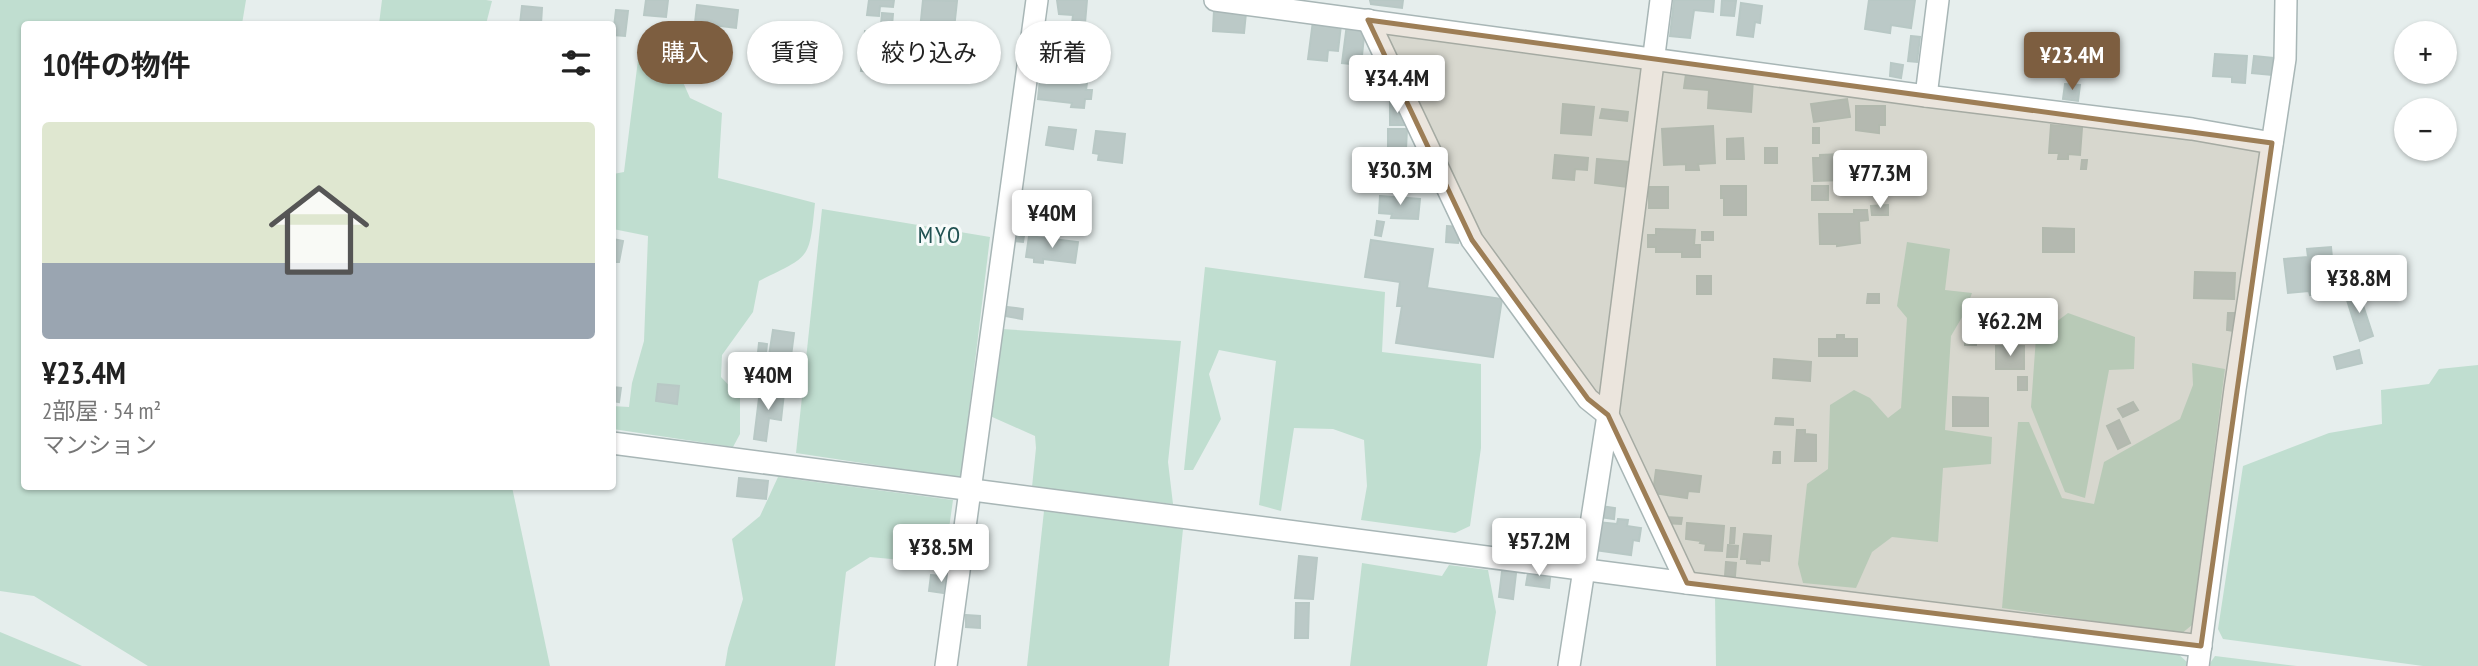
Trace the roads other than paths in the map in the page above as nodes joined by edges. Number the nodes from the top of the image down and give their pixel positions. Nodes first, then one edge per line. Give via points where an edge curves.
1 (1037, 0) edge
2 (1215, 0) edge
3 (1661, 0) edge
4 (1938, 0) edge
5 (2286, 0) edge
6 (1368, 20) junction
7 (1654, 58) junction
8 (1926, 96) junction
9 (2272, 143) junction
10 (1608, 415) junction
11 (616, 444) edge
12 (970, 489) junction
13 (1583, 568) junction
14 (1687, 583) junction
15 (2199, 656) edge
16 (946, 666) edge
17 (1569, 666) edge

1 - 12 street
2 - 6 street
3 - 7 street
4 - 8 street
5 - 9 street via 2285,58
6 - 7 street
6 - 10 street via 1472,240 1588,398
7 - 8 street
7 - 10 street
8 - 9 street
9 - 15 street
10 - 13 street
10 - 14 street
11 - 12 street
12 - 13 street
12 - 16 street
13 - 14 street
13 - 17 street
14 - 15 street

